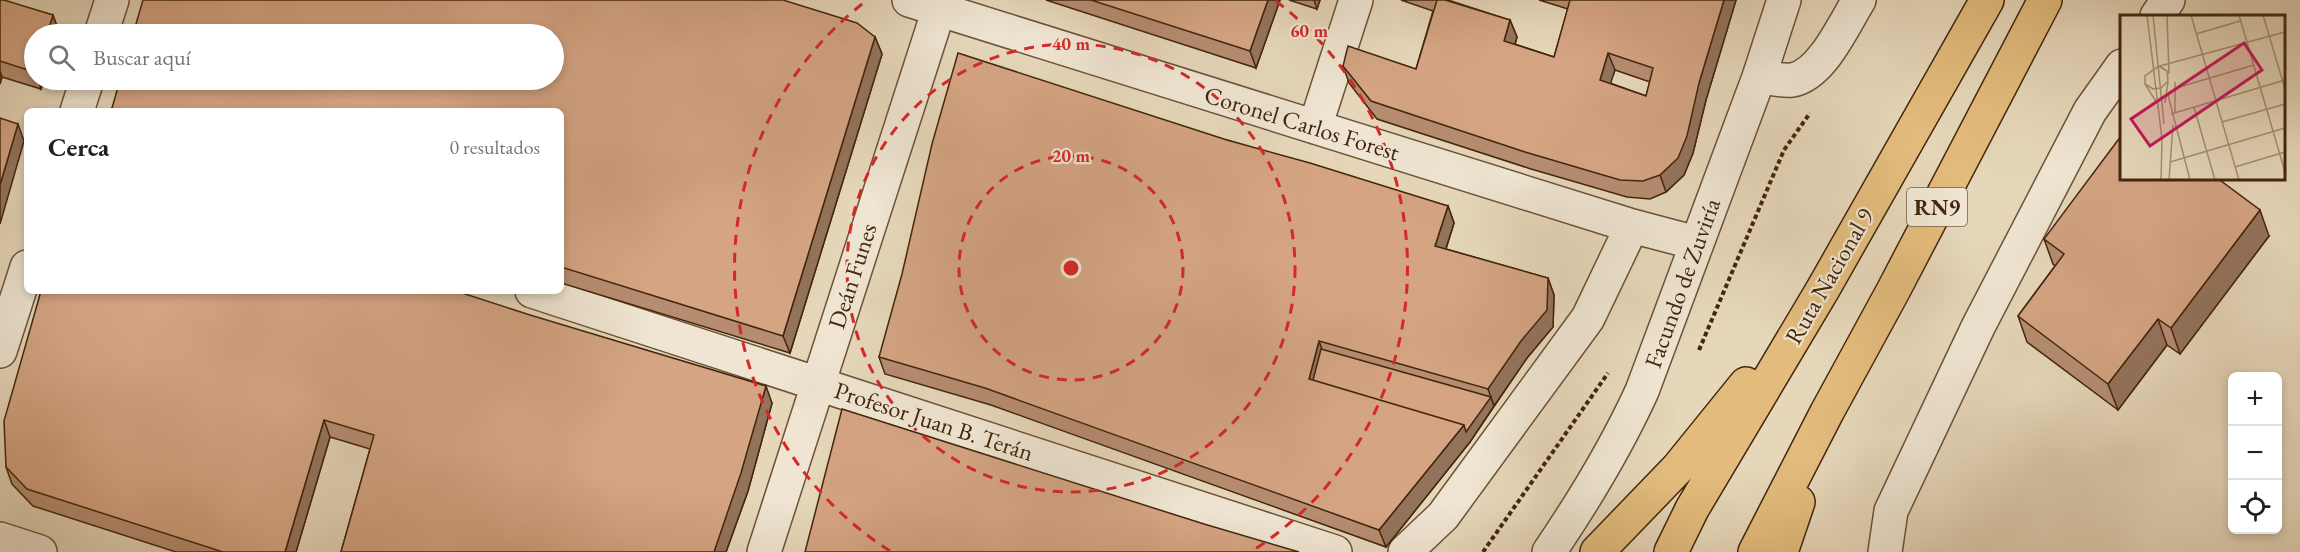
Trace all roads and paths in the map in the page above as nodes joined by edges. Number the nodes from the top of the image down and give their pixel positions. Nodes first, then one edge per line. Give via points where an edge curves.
1 (112, 0) edge
2 (1356, 0) edge
3 (1784, 0) edge
4 (1859, 0) edge
5 (1987, 0) edge
6 (2045, 0) edge
7 (2168, 0) edge
8 (930, 3) edge
9 (2158, 15) edge
10 (104, 24) edge
11 (2120, 67) edge
12 (1759, 77) junction
13 (84, 90) edge
14 (78, 108) edge
15 (1812, 111) dead end
16 (1315, 127) junction
17 (1632, 226) junction
18 (1696, 243) junction
19 (24, 276) edge
20 (1823, 289) junction
21 (541, 294) edge
22 (0, 351) edge
23 (1696, 356) dead end
24 (1611, 369) dead end
25 (817, 382) junction
26 (1827, 412) junction
27 (0, 539) edge
28 (40, 552) edge
29 (764, 552) edge
30 (1335, 552) edge
31 (1405, 552) edge
32 (1484, 552) edge
33 (1549, 552) edge
34 (1598, 552) edge
35 (1671, 552) edge
36 (1755, 552) edge
37 (1782, 552) edge
38 (1885, 552) edge

1 - 10 street
2 - 16 street
3 - 12 street, Facundo de Zuviría
4 - 12 street via 1814,70 1790,80
5 - 20 main road, Ruta Nacional 9 / RN9
6 - 26 main road, RN9
7 - 9 street
8 - 16 street, Coronel Carlos Forest
8 - 25 street, Deán Funes
11 - 38 street via 2090,111 1978,327 1891,511
12 - 18 street, Facundo de Zuviría
13 - 14 street
15 - 23 path via 1784,150
16 - 17 street, Coronel Carlos Forest
17 - 18 street, Coronel Carlos Forest
17 - 31 street via 1588,318 1443,516
18 - 33 street, Facundo de Zuviría via 1642,392 1622,435
19 - 22 street
20 - 34 main road via 1678,468
20 - 35 main road, Ruta Nacional 9 / RN9 via 1719,462
21 - 25 street, Profesor Juan B. Terán
24 - 32 path
25 - 29 street, Deán Funes
25 - 30 street, Profesor Juan B. Terán
26 - 36 main road, RN9
26 - 37 main road
27 - 28 street

